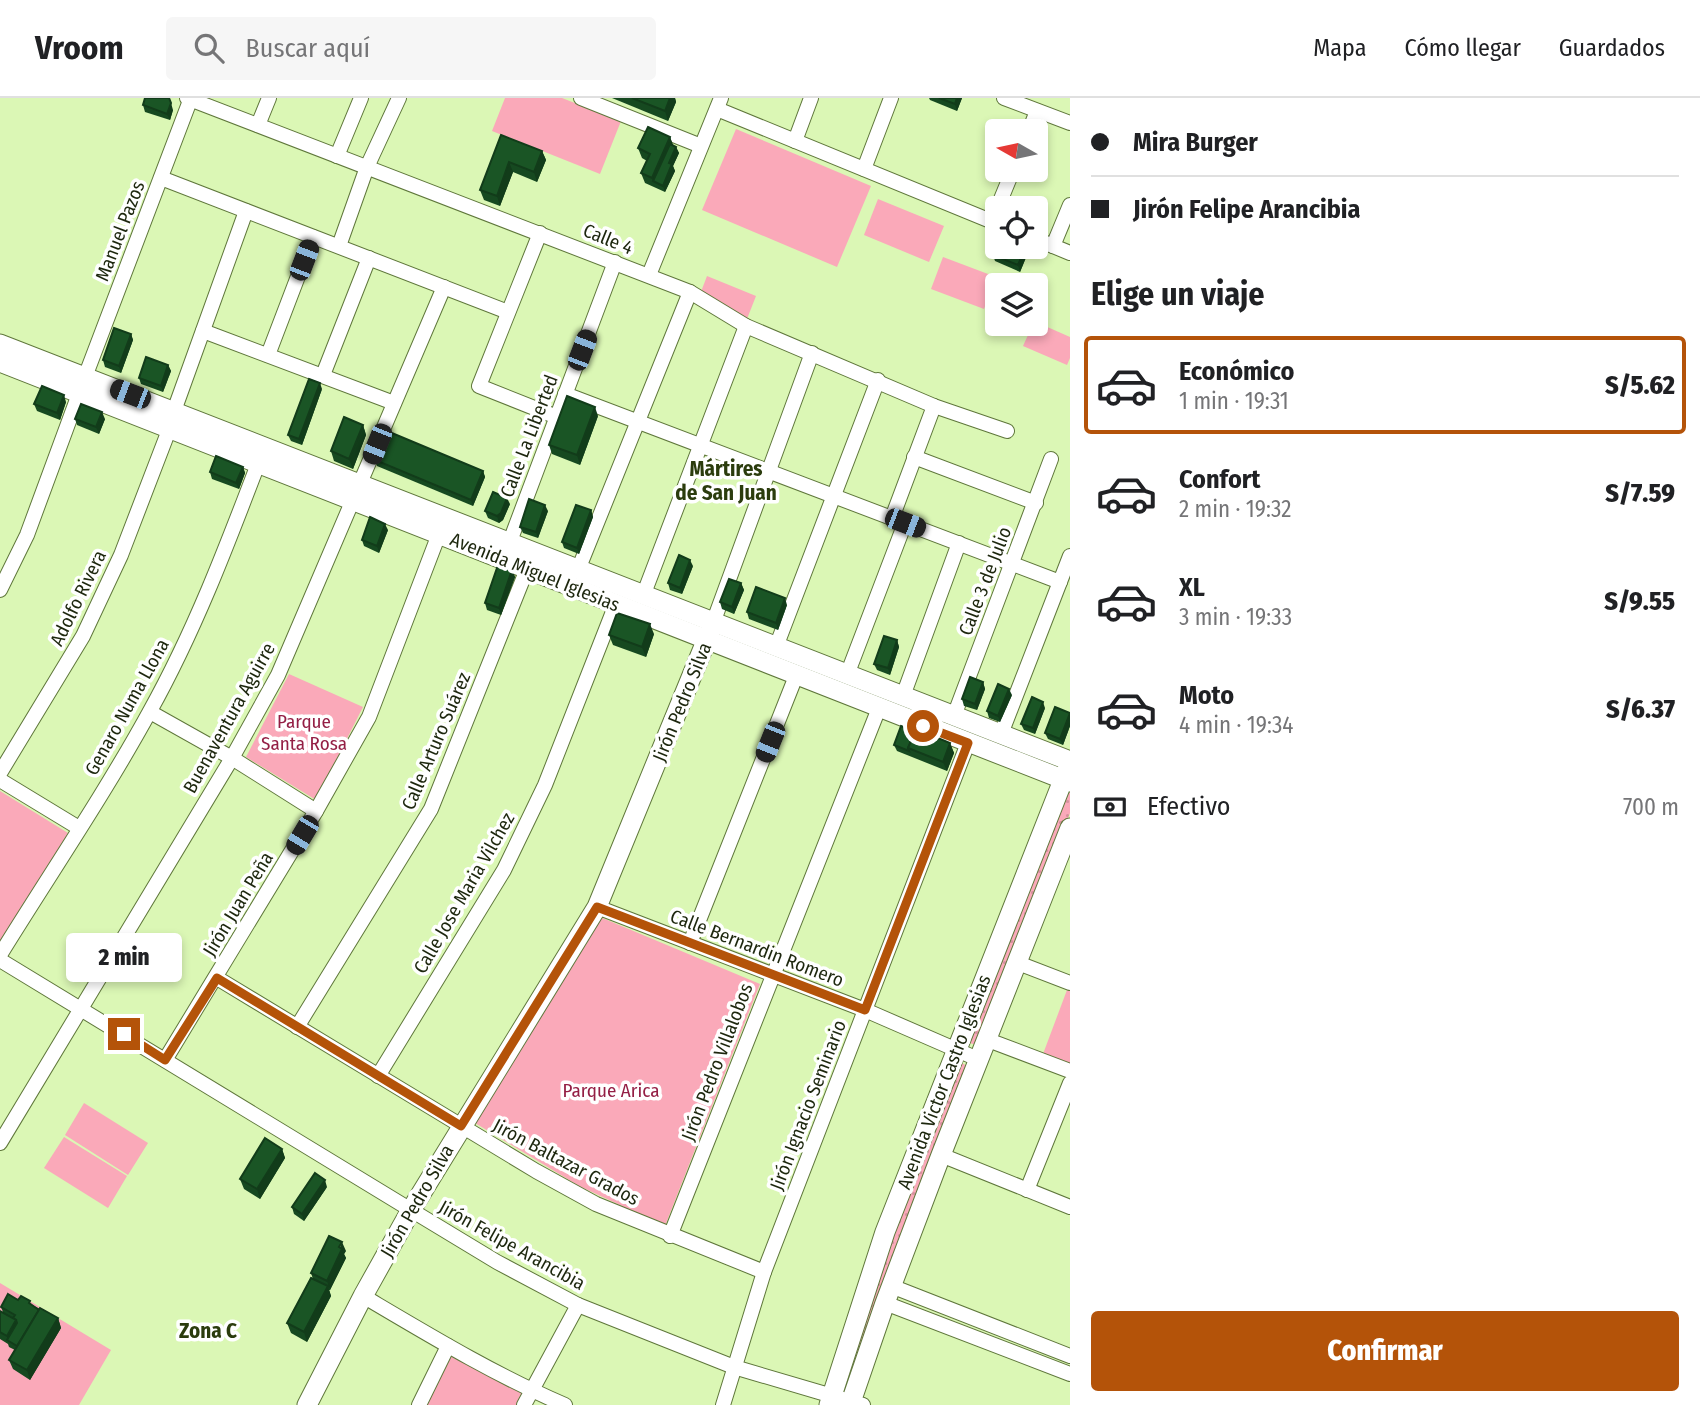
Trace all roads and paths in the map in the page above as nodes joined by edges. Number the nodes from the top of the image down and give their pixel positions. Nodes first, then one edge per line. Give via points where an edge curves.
1 (269, 98) edge
2 (361, 98) edge
3 (399, 98) edge
4 (581, 98) edge
5 (811, 98) edge
6 (891, 98) edge
7 (1005, 98) edge
8 (190, 99) edge
9 (719, 103) edge
10 (1037, 111) junction
11 (1034, 119) edge
12 (1070, 123) edge
13 (258, 125) junction
14 (795, 141) junction
15 (701, 146) junction
16 (337, 156) junction
17 (367, 167) junction
18 (864, 169) junction
19 (161, 178) junction
20 (1070, 205) edge
21 (246, 211) junction
22 (985, 219) edge
23 (540, 233) junction
24 (313, 237) junction
25 (1048, 244) edge
26 (339, 246) junction
27 (1053, 246) junction
28 (1070, 253) edge
29 (369, 258) junction
30 (615, 262) junction
31 (649, 275) junction
32 (444, 287) junction
33 (690, 292) junction
34 (508, 312) junction
35 (746, 326) junction
36 (204, 331) junction
37 (0, 344) edge
38 (812, 353) junction
39 (268, 355) junction
40 (0, 362) edge
41 (323, 375) junction
42 (878, 380) junction
43 (82, 386) junction
44 (565, 394) junction
45 (394, 402) junction
46 (934, 405) junction
47 (557, 417) junction
48 (172, 420) junction
49 (638, 421) junction
50 (1007, 431) dead end
51 (699, 445) junction
52 (914, 457) junction
53 (1051, 459) dead end
54 (258, 464) junction
55 (769, 471) junction
56 (357, 493) junction
57 (834, 496) junction
58 (1036, 503) junction
59 (898, 520) junction
60 (439, 534) junction
61 (959, 543) junction
62 (509, 544) junction
63 (1070, 556) edge
64 (1012, 563) junction
65 (527, 569) junction
66 (578, 570) junction
67 (1060, 582) junction
68 (0, 590) edge
69 (643, 596) junction
70 (616, 604) junction
71 (710, 632) junction
72 (776, 647) junction
73 (847, 675) junction
74 (796, 676) junction
75 (903, 696) junction
76 (878, 708) junction
77 (150, 712) junction
78 (954, 716) junction
79 (1001, 734) junction
80 (968, 743) junction
81 (232, 758) junction
82 (1068, 771) edge
83 (0, 773) edge
84 (0, 780) edge
85 (316, 811) junction
86 (79, 828) junction
87 (1070, 828) edge
88 (597, 907) junction
89 (690, 943) junction
90 (0, 957) edge
91 (1018, 962) junction
92 (772, 974) junction
93 (217, 978) junction
94 (1070, 983) edge
95 (82, 1009) junction
96 (865, 1010) junction
97 (297, 1027) junction
98 (988, 1040) junction
99 (957, 1050) junction
100 (165, 1060) junction
101 (980, 1060) junction
102 (1070, 1071) edge
103 (379, 1076) junction
104 (1070, 1083) edge
105 (461, 1126) junction
106 (0, 1143) edge
107 (941, 1155) junction
108 (1027, 1191) junction
109 (1070, 1207) edge
110 (411, 1210) junction
111 (670, 1236) junction
112 (764, 1272) junction
113 (888, 1294) junction
114 (363, 1296) junction
115 (578, 1306) junction
116 (448, 1346) junction
117 (1070, 1356) edge
118 (734, 1367) junction
119 (1070, 1374) edge
120 (531, 1390) junction
121 (845, 1402) edge
122 (307, 1405) edge
123 (419, 1405) edge
124 (524, 1405) edge
125 (565, 1405) edge
126 (723, 1405) edge

1 - 13 street
2 - 16 street
3 - 17 street
4 - 15 street
5 - 14 street
6 - 18 street
7 - 10 street
8 - 13 street, Calle 4
8 - 19 street, Manuel Pazos
9 - 14 street
9 - 15 street
10 - 11 street
10 - 12 street
13 - 16 street, Calle 4
14 - 18 street
15 - 31 street
16 - 17 street, Calle 4
17 - 23 street, Calle 4
17 - 26 street
18 - 22 street
19 - 21 street
19 - 43 street, Manuel Pazos
20 - 27 street
21 - 24 street
21 - 36 street, Adolfo Rivera
23 - 30 street, Calle 4
23 - 34 street
24 - 26 street
24 - 39 street
25 - 27 street
26 - 29 street
27 - 28 street
29 - 32 street
29 - 41 street
30 - 31 street, Calle 4
30 - 44 street, Calle La Liberted
31 - 33 street, Calle 4
32 - 34 street
32 - 45 street, Buenaventura Aguirre
33 - 35 street, Calle 4
33 - 49 street
34 - 47 street via 479,386
35 - 38 street, Calle 4
35 - 51 street
36 - 39 street
36 - 48 street, Adolfo Rivera
37 - 43 main road, Avenida Miguel Iglesias
38 - 42 street, Calle 4
38 - 55 street
39 - 41 street
40 - 43 main road, Avenida Miguel Iglesias
41 - 45 street
42 - 46 street, Calle 4
42 - 57 street
43 - 48 main road, Avenida Miguel Iglesias
43 - 68 street, Manuel Pazos via 27,535
44 - 47 street, Calle La Liberted
44 - 49 street
45 - 56 street, Buenaventura Aguirre
46 - 50 street, Calle 4
46 - 52 street
47 - 62 street, Calle La Liberted
48 - 54 main road, Avenida Miguel Iglesias
48 - 56 main road, Avenida Miguel Iglesias
48 - 83 street, Adolfo Rivera via 121,555 83,636
49 - 51 street
49 - 66 street
51 - 55 street
51 - 69 street
52 - 58 street
52 - 59 street
53 - 58 street, Calle 3 de Julio
54 - 56 main road, Avenida Miguel Iglesias
54 - 77 street, Genaro Numa Llona via 219,567
55 - 57 street
55 - 71 street
56 - 60 main road, Avenida Miguel Iglesias
56 - 62 main road, Avenida Miguel Iglesias
56 - 81 street, Buenaventura Aguirre via 279,672
57 - 59 street
57 - 72 street
58 - 64 street, Calle 3 de Julio
59 - 61 street
59 - 73 street
60 - 65 main road, Avenida Miguel Iglesias
60 - 85 street, Jirón Juan Peña via 369,717
61 - 64 street
61 - 75 street
62 - 66 main road, Avenida Miguel Iglesias
63 - 67 street
64 - 67 street
64 - 78 street, Calle 3 de Julio
65 - 70 main road, Avenida Miguel Iglesias
65 - 97 street, Calle Arturo Suárez via 431,809
66 - 69 main road, Avenida Miguel Iglesias
67 - 79 street
69 - 71 main road, Avenida Miguel Iglesias
70 - 71 main road, Avenida Miguel Iglesias
70 - 103 street, Calle Jose Maria Vilchez via 545,785 504,870
71 - 72 main road, Avenida Miguel Iglesias
71 - 74 main road, Avenida Miguel Iglesias
71 - 88 main road, Jirón Pedro Silva
72 - 73 main road, Avenida Miguel Iglesias
73 - 75 main road, Avenida Miguel Iglesias
74 - 76 main road, Avenida Miguel Iglesias
74 - 89 street
75 - 78 main road, Avenida Miguel Iglesias
76 - 80 main road, Avenida Miguel Iglesias
76 - 92 street, Jirón Pedro Villalobos
77 - 81 street
77 - 86 street, Genaro Numa Llona
78 - 79 main road, Avenida Miguel Iglesias
79 - 82 main road, Avenida Miguel Iglesias
80 - 82 main road, Avenida Miguel Iglesias
80 - 96 street, Jirón Ignacio Seminario
81 - 85 street
81 - 95 street, Buenaventura Aguirre
82 - 99 main road, Avenida Victor Castro Iglesias
84 - 86 street
85 - 93 street, Jirón Juan Peña
86 - 90 street, Genaro Numa Llona
87 - 91 main road, Avenida Victor Castro Iglesias
88 - 89 street, Calle Bernardin Romero
88 - 105 main road, Jirón Pedro Silva
89 - 92 street, Calle Bernardin Romero
90 - 95 street, Jirón Felipe Arancibia
91 - 94 street
91 - 98 main road, Avenida Victor Castro Iglesias
92 - 96 street, Calle Bernardin Romero
92 - 111 street, Jirón Pedro Villalobos
93 - 97 street, Jirón Baltazar Grados
93 - 100 street, Jirón Juan Peña
95 - 100 street, Jirón Felipe Arancibia
95 - 106 street, Buenaventura Aguirre
96 - 99 street, Calle Bernardin Romero
96 - 112 street, Jirón Ignacio Seminario
97 - 103 street, Jirón Baltazar Grados
98 - 101 main road, Avenida Victor Castro Iglesias
98 - 102 street
99 - 101 street, Calle Bernardin Romero
99 - 121 main road, Avenida Victor Castro Iglesias via 885,1232
100 - 110 street, Jirón Felipe Arancibia
101 - 107 main road, Avenida Victor Castro Iglesias
103 - 105 street, Jirón Baltazar Grados
104 - 108 street
105 - 110 main road, Jirón Pedro Silva
105 - 111 street, Jirón Baltazar Grados via 596,1204
107 - 108 street
107 - 113 main road, Avenida Victor Castro Iglesias
108 - 109 street
110 - 114 main road, Jirón Pedro Silva
110 - 115 street, Jirón Felipe Arancibia
111 - 112 street, Jirón Baltazar Grados
112 - 118 street, Jirón Ignacio Seminario
113 - 117 street
113 - 119 street
113 - 121 main road, Avenida Victor Castro Iglesias
114 - 116 street
114 - 122 main road, Jirón Pedro Silva
115 - 118 street, Jirón Felipe Arancibia
115 - 120 street
116 - 120 street
116 - 123 street
118 - 121 street, Jirón Felipe Arancibia
118 - 126 street, Jirón Ignacio Seminario
120 - 124 street
120 - 125 street

